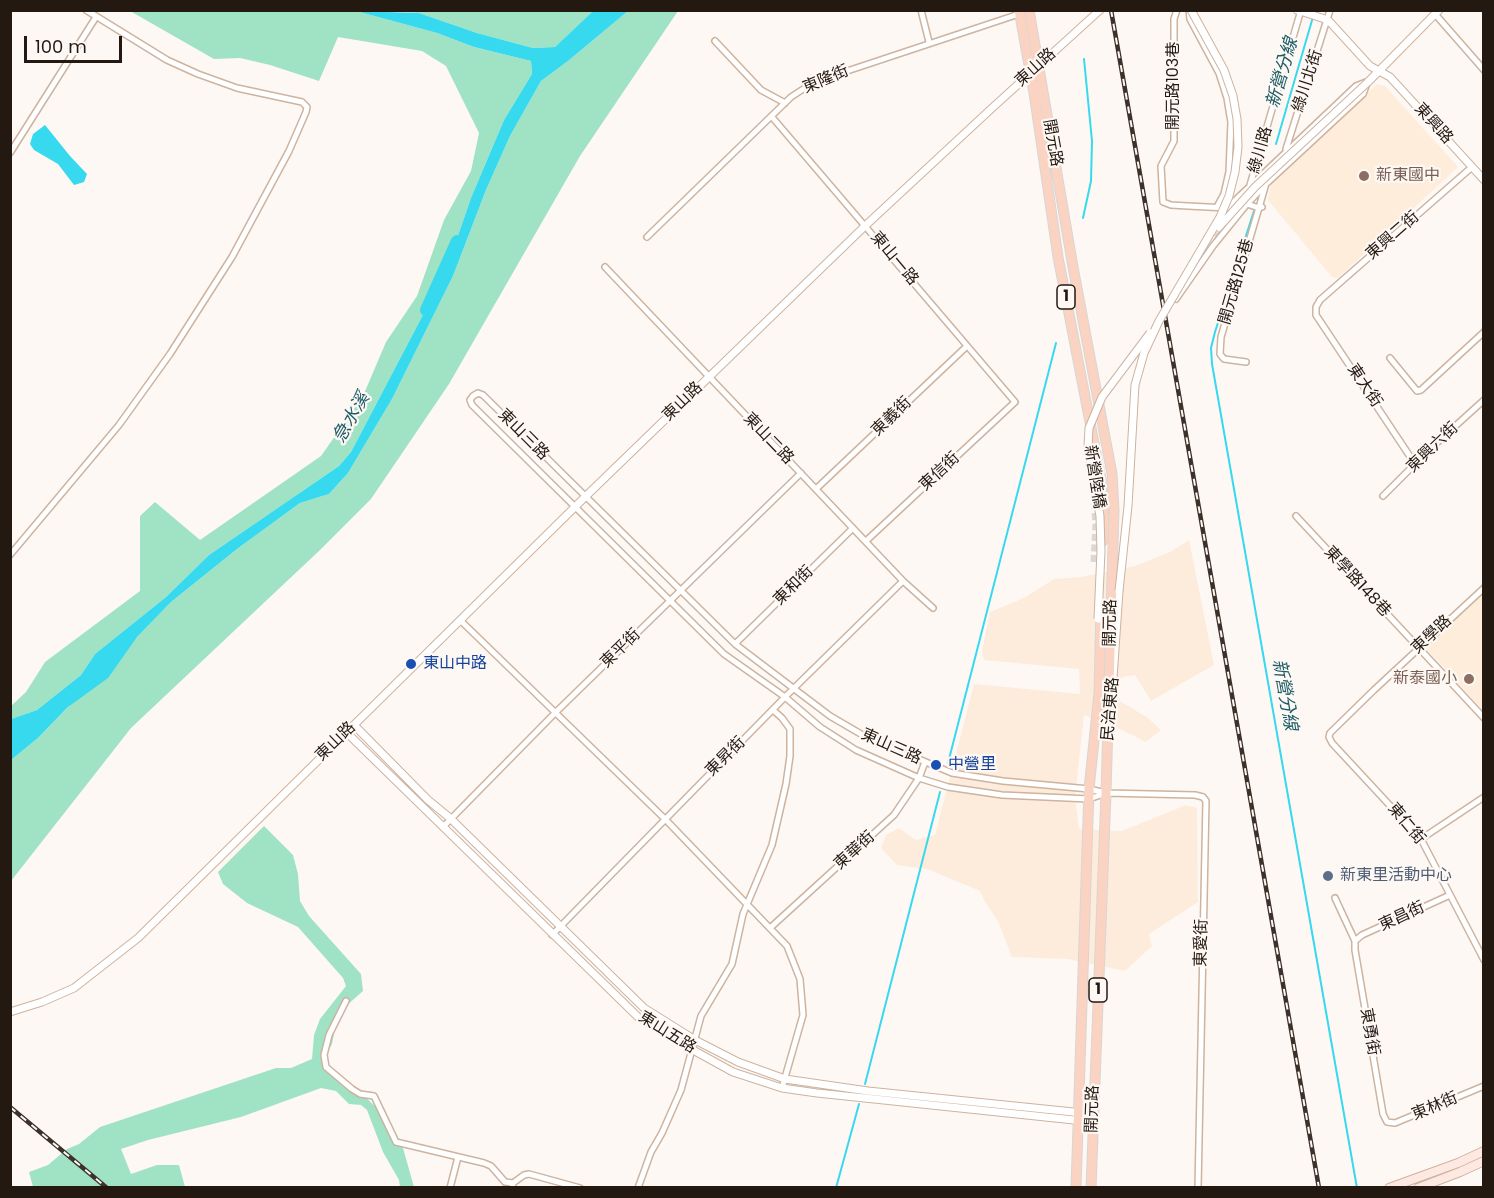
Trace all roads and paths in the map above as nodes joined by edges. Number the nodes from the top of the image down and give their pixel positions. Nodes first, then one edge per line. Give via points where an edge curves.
1 (86, 10) edge
2 (921, 10) edge
3 (1100, 10) edge
4 (1177, 10) edge
5 (1190, 10) edge
6 (1330, 10) edge
7 (1300, 11) edge
8 (1022, 12) edge
9 (1435, 12) edge
10 (96, 17) junction
11 (1324, 19) junction
12 (715, 41) dead end
13 (929, 42) junction
14 (1039, 65) junction
15 (1484, 70) edge
16 (1379, 71) junction
17 (1030, 73) junction
18 (1368, 82) junction
19 (785, 103) junction
20 (772, 117) junction
21 (1285, 151) junction
22 (10, 153) edge
23 (1472, 167) junction
24 (1484, 180) edge
25 (1266, 184) junction
26 (1250, 186) junction
27 (1247, 204) junction
28 (1217, 207) junction
29 (1261, 207) junction
30 (1227, 208) junction
31 (865, 226) junction
32 (647, 237) dead end
33 (1204, 245) junction
34 (605, 267) dead end
35 (1176, 299) dead end
36 (1316, 307) joint
37 (1159, 321) junction
38 (1484, 332) edge
39 (967, 346) junction
40 (1390, 358) dead end
41 (1246, 362) dead end
42 (709, 376) junction
43 (1484, 400) edge
44 (1015, 402) joint
45 (1416, 464) junction
46 (1128, 472) dead end
47 (801, 473) junction
48 (1133, 487) dead end
49 (816, 489) junction
50 (1383, 496) dead end
51 (585, 497) junction
52 (575, 508) junction
53 (1296, 516) dead end
54 (853, 528) junction
55 (866, 541) junction
56 (10, 555) edge
57 (903, 581) junction
58 (1484, 588) edge
59 (681, 591) junction
60 (1119, 591) joint
61 (671, 600) junction
62 (933, 608) dead end
63 (1098, 619) joint
64 (460, 620) junction
65 (735, 644) junction
66 (1418, 649) junction
67 (794, 689) junction
68 (785, 697) junction
69 (773, 710) junction
70 (555, 713) junction
71 (1484, 718) edge
72 (354, 725) junction
73 (346, 732) junction
74 (1330, 733) joint
75 (1107, 756) junction
76 (1092, 757) junction
77 (925, 762) junction
78 (919, 778) junction
79 (1106, 793) junction
80 (1089, 794) junction
81 (1484, 797) edge
82 (450, 818) junction
83 (665, 819) junction
84 (443, 827) junction
85 (1422, 839) junction
86 (1450, 895) junction
87 (1335, 898) dead end
88 (747, 905) junction
89 (560, 928) junction
90 (770, 928) junction
91 (552, 935) junction
92 (1355, 941) junction
93 (1484, 960) edge
94 (346, 1001) dead end
95 (10, 1012) edge
96 (695, 1040) junction
97 (693, 1050) junction
98 (784, 1079) junction
99 (1484, 1086) edge
100 (782, 1088) junction
101 (1077, 1117) junction
102 (1093, 1118) junction
103 (1387, 1122) joint
104 (1484, 1151) edge
105 (458, 1157) junction
106 (1484, 1161) edge
107 (512, 1185) edge
108 (450, 1188) edge
109 (580, 1188) edge
110 (638, 1188) edge
111 (1076, 1188) edge
112 (1091, 1188) edge
113 (1198, 1188) edge
114 (1389, 1188) edge
115 (1418, 1188) edge

1 - 10 street
2 - 13 street
3 - 14 street, 東山路
4 - 28 street, 開元路103巷 via 1174,141 1161,166 1163,202
5 - 28 street via 1190,19 1219,73 1231,122 1229,172
5 - 33 street, 新營陸橋, bridge via 1224,70 1237,119 1238,147 1231,188
6 - 11 street, 綠川北街
7 - 11 street
7 - 26 street, 綠川路
8 - 13 street, 東隆街
8 - 14 main road, 1
8 - 17 main road, 1
9 - 15 street
9 - 16 street
10 - 22 street
10 - 56 street via 198,74 237,88 302,102 307,107 289,152 232,256 170,354 119,425
11 - 16 street, 東興路
11 - 21 street, 綠川北街
12 - 19 street via 761,90
13 - 19 street, 東隆街 via 814,82
14 - 17 street, 東山路
14 - 75 main road, 開元路 / 1 via 1112,474
16 - 18 street
16 - 23 street, 東興路 via 1390,77
17 - 31 street, 東山路
17 - 76 main road, 開元路 / 1 via 1058,257 1101,479 1104,520 1099,693
18 - 21 street via 1356,86
18 - 25 street via 1363,94
18 - 33 street, 新營陸橋, bridge via 1255,188
19 - 20 street, 東隆街
20 - 31 street, 東山一路
20 - 32 street, 東隆街
21 - 26 street
23 - 24 street, 東興路
23 - 36 street, 東興二街
25 - 27 street
25 - 29 street, 開元路125巷
26 - 30 street
27 - 29 street, 開元路103巷
27 - 30 street, 開元路103巷
27 - 35 street
28 - 30 street, 開元路103巷
29 - 41 street, 開元路125巷 via 1221,337 1220,354 1224,358
31 - 39 street, 東山一路
31 - 42 street, 東山路
33 - 37 street, 新營陸橋, bridge
34 - 42 street, 東山二路
36 - 45 street, 東大街 via 1316,315
37 - 60 street, 新營陸橋, bridge via 1135,385
37 - 63 street, 新營陸橋, bridge via 1102,397 1089,428 1090,467 1100,516
38 - 40 street via 1421,390 1417,391
39 - 44 street, 東山一路
39 - 49 street, 東義街
42 - 47 street, 東山二路
42 - 51 street, 東山路
43 - 45 street, 東興六街
44 - 55 street, 東信街
45 - 50 street, 東興六街
46 - 48 street
47 - 49 street, 東山二路
47 - 59 street, 東平街
49 - 54 street, 東山二路
51 - 52 street, 東山路
51 - 52 street, 東山三路 via 483,395 472,396 472,405
51 - 59 street, 東山三路
52 - 61 street, 東山三路
52 - 64 street, 東山路
53 - 66 street, 東學路148巷
54 - 55 street, 東山二路
54 - 65 street, 東和街
55 - 57 street, 東山二路
57 - 62 street, 東山二路
57 - 67 street, 東昇街
58 - 66 street, 東學路
59 - 61 street, 東平街
59 - 65 street, 東山三路
60 - 75 street, 民治東路
61 - 68 street, 東山三路 via 724,654
61 - 70 street, 東平街
63 - 76 street, 開元路
64 - 70 street
64 - 72 street, 東山路
65 - 67 street, 東山三路
66 - 71 street, 東學路148巷
66 - 74 street, 東學路
67 - 68 street, 東昇街
67 - 77 street, 東山三路 via 857,732
68 - 69 street, 東昇街
68 - 78 street, 東山三路 via 820,727 856,750
69 - 83 street, 東昇街
69 - 88 street via 790,729 786,784 772,845
70 - 82 street, 東平街
70 - 83 street
72 - 73 street, 東山路
72 - 82 street, 東山五路
73 - 84 street, 東山五路
73 - 95 street, 東山路 via 138,938 75,988
74 - 85 street, 東仁街 via 1332,743
75 - 79 main road, 開元路 / 1
76 - 80 main road, 開元路 / 1
77 - 78 street, 東華街
77 - 80 street, 東山三路 via 952,773
78 - 80 street, 東山三路 via 1002,795
78 - 90 street, 東華街 via 894,815
79 - 80 street, 東山三路
79 - 102 main road, 開元路 / 1
79 - 113 street, 東愛街 via 1195,795 1206,801
80 - 101 main road, 開元路 / 1
81 - 85 street
82 - 84 street, 東平街
82 - 89 street, 東山五路
83 - 88 street
83 - 89 street, 東昇街
84 - 91 street, 東山五路
85 - 86 street, 東仁街
86 - 92 street, 東昌街
86 - 93 street, 東仁街
87 - 92 street, 東勇街
88 - 90 street
88 - 96 street via 737,932 732,964 701,1016
89 - 91 street, 東昇街
89 - 96 street, 東山五路 via 644,1008
90 - 98 street via 795,961 802,998 803,1015
91 - 97 street, 東山五路 via 638,1017
92 - 103 street, 東勇街
94 - 105 street via 329,1035 324,1055 326,1067 351,1089 374,1096 396,1142
96 - 97 street
96 - 98 street, 東山五路
97 - 100 street, 東山五路 via 733,1072
97 - 110 street via 681,1090
98 - 100 street
98 - 101 street, 東山五路
99 - 103 street, 東林街 via 1395,1123
100 - 101 street, 東山五路 via 866,1100
101 - 102 street, 東山五路
101 - 111 main road, 開元路 / 1
102 - 112 main road, 開元路 / 1
104 - 114 main road
105 - 107 street via 491,1166
105 - 108 street
106 - 115 main road
107 - 109 street via 529,1174

